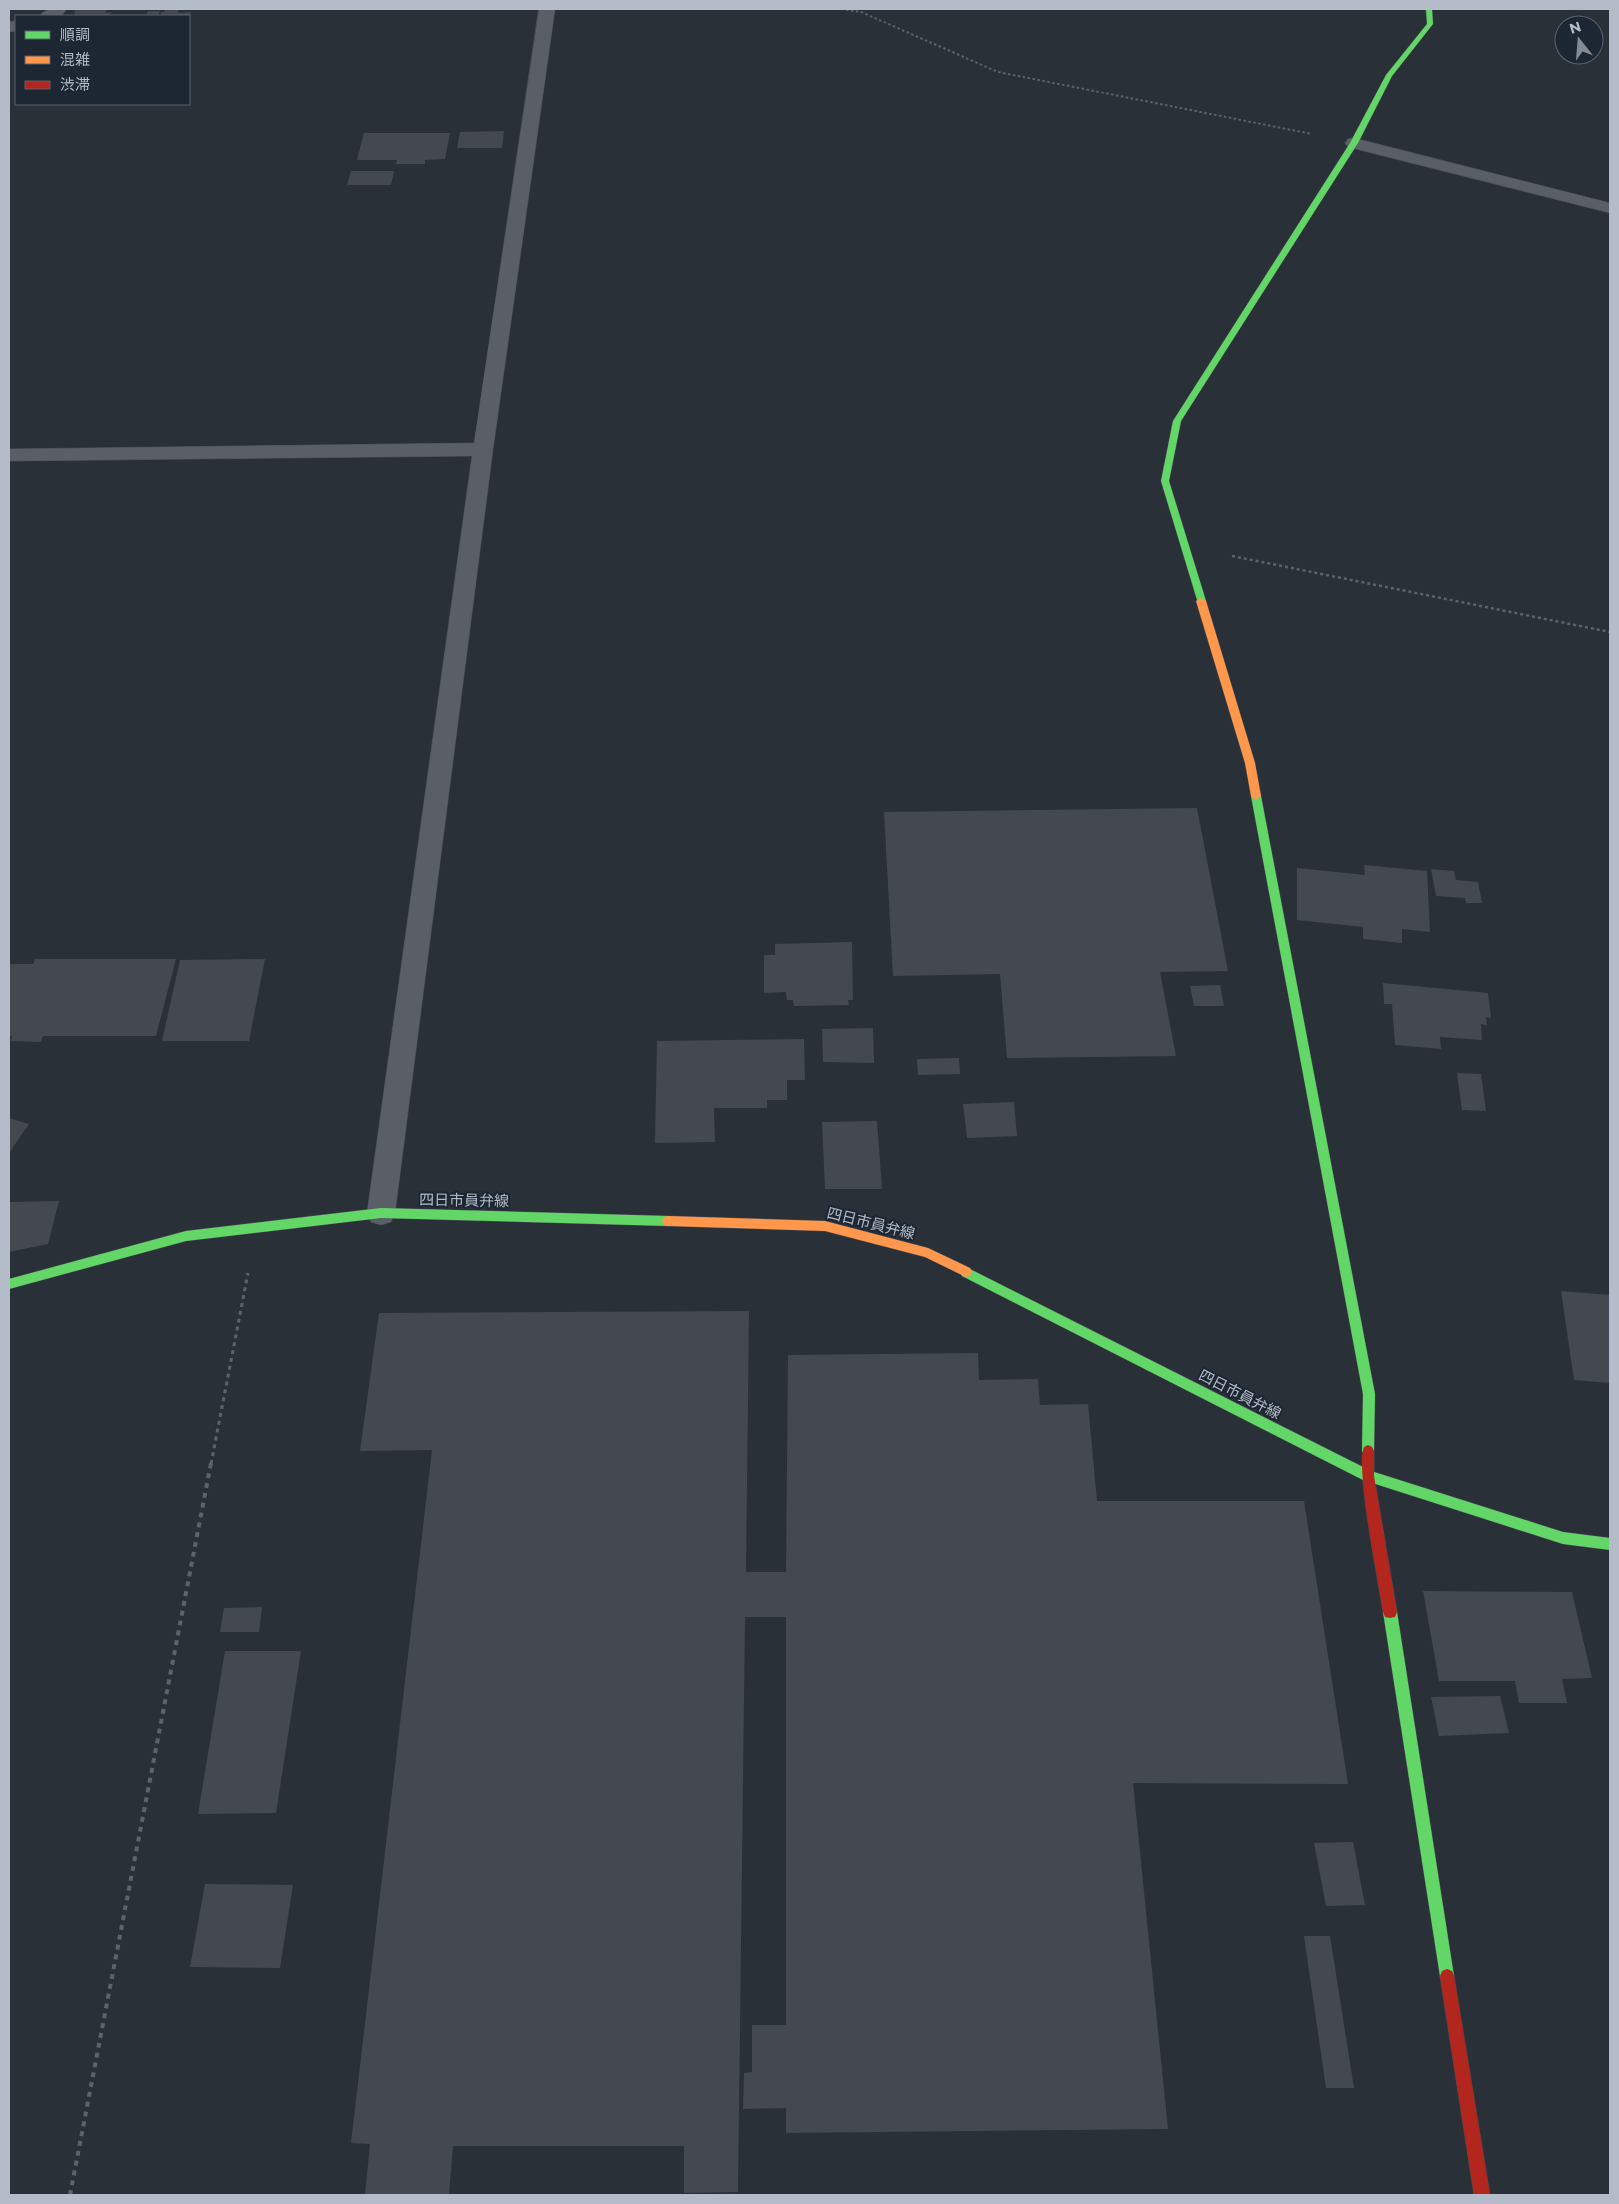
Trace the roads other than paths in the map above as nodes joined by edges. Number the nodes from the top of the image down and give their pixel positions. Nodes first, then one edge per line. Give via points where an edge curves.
1 (547, 9) edge
2 (1429, 9) edge
3 (1354, 142) junction
4 (1610, 208) edge
5 (483, 449) junction
6 (9, 455) edge
7 (381, 1213) junction
8 (9, 1284) edge
9 (1368, 1476) junction
10 (1610, 1544) edge
11 (1482, 2195) edge

1 - 5 street
2 - 3 street via 1430,24 1389,75
3 - 4 street
3 - 9 street via 1177,421 1165,481 1250,763 1369,1394
5 - 6 street
5 - 7 street
7 - 8 street, 四日市員弁線 via 186,1236
7 - 9 street, 四日市員弁線 via 825,1226 928,1253
9 - 10 street, 四日市員弁線 via 1562,1538
9 - 11 street

